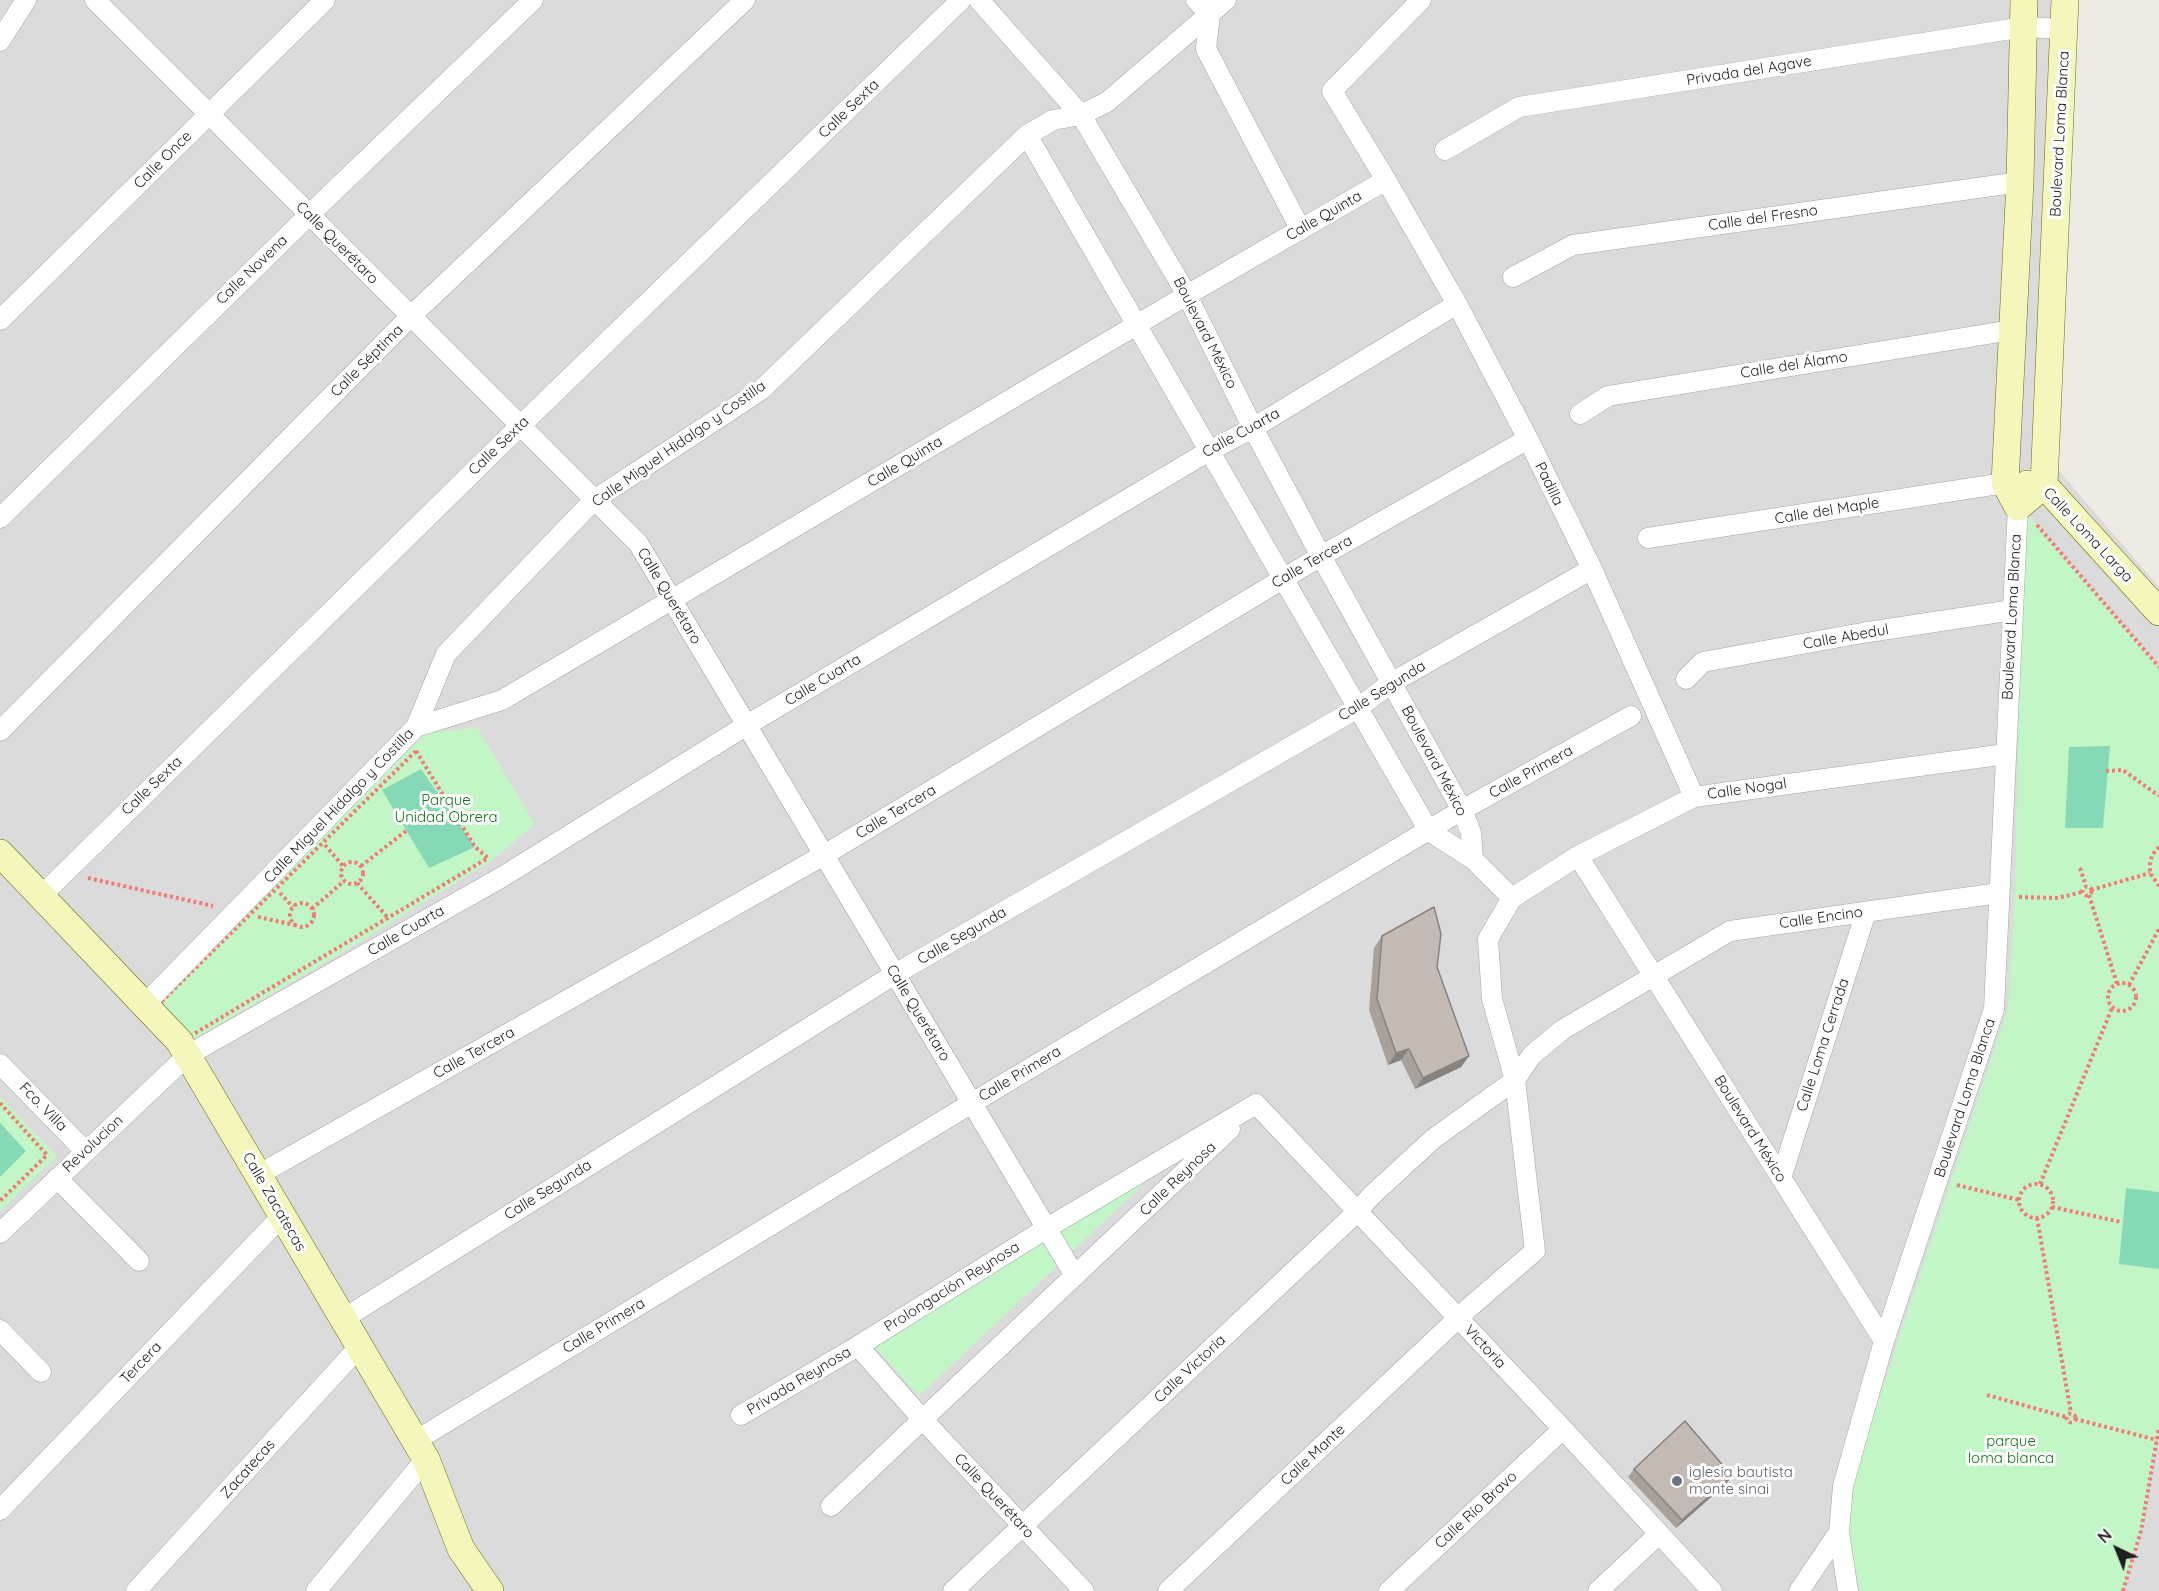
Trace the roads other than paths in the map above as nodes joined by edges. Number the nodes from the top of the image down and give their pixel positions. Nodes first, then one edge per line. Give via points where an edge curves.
1 (26, 0) edge
2 (325, 0) edge
3 (533, 0) edge
4 (745, 0) edge
5 (961, 0) edge
6 (979, 0) edge
7 (1196, 0) edge
8 (1226, 0) edge
9 (1421, 0) edge
10 (2025, 0) edge
11 (2065, 0) edge
12 (102, 2) edge
13 (1210, 15) junction
14 (2024, 27) junction
15 (2064, 28) junction
16 (0, 41) edge
17 (209, 114) junction
18 (1081, 115) junction
19 (1027, 135) junction
20 (1445, 150) dead end
21 (1386, 180) junction
22 (2020, 182) junction
23 (309, 215) junction
24 (1301, 230) junction
25 (1513, 277) dead end
26 (1187, 295) junction
27 (1457, 304) junction
28 (411, 316) junction
29 (0, 320) edge
30 (1136, 326) junction
31 (2012, 330) junction
32 (1580, 414) dead end
33 (520, 426) junction
34 (1253, 428) junction
35 (1528, 440) junction
36 (1209, 451) junction
37 (2005, 483) junction
38 (2044, 485) junction
39 (594, 500) junction
40 (2018, 507) junction
41 (0, 518) edge
42 (1648, 538) dead end
43 (1321, 556) junction
44 (1592, 570) junction
45 (1283, 579) junction
46 (671, 600) junction
47 (2013, 610) junction
48 (2159, 612) edge
49 (1686, 679) dead end
50 (1391, 683) junction
51 (1358, 708) junction
52 (1631, 716) dead end
53 (747, 726) junction
54 (416, 727) junction
55 (0, 731) edge
56 (2006, 754) junction
57 (1694, 797) junction
58 (1462, 810) junction
59 (1429, 831) junction
60 (0, 853) edge
61 (824, 855) junction
62 (1578, 856) junction
63 (1473, 859) junction
64 (2007, 895) junction
65 (41, 896) junction
66 (1512, 898) junction
67 (1866, 912) junction
68 (895, 974) junction
69 (1654, 977) junction
70 (144, 1005) junction
71 (188, 1055) junction
72 (0, 1064) edge
73 (1515, 1080) junction
74 (972, 1103) junction
75 (1256, 1104) junction
76 (85, 1151) junction
77 (258, 1175) junction
78 (57, 1178) junction
79 (1781, 1178) junction
80 (1357, 1212) junction
81 (282, 1216) junction
82 (1047, 1228) junction
83 (0, 1233) edge
84 (139, 1261) dead end
85 (1075, 1276) junction
86 (343, 1318) junction
87 (1458, 1318) junction
88 (0, 1330) edge
89 (1884, 1341) junction
90 (858, 1346) junction
91 (359, 1347) junction
92 (41, 1372) dead end
93 (741, 1415) dead end
94 (923, 1420) junction
95 (1563, 1429) junction
96 (420, 1450) junction
97 (831, 1506) dead end
98 (0, 1510) edge
99 (1023, 1526) junction
100 (1839, 1532) junction
101 (1659, 1534) junction
102 (136, 1591) edge
103 (316, 1591) edge
104 (490, 1591) edge
105 (953, 1591) edge
106 (1084, 1591) edge
107 (1168, 1591) edge
108 (1389, 1591) edge
109 (1598, 1591) edge
110 (1712, 1591) edge
111 (1799, 1591) edge
112 (1848, 1591) edge

1 - 16 street
2 - 17 street, Calle Once
3 - 23 street, Calle Novena
4 - 28 street, Calle Séptima
5 - 33 street, Calle Sexta
6 - 18 street, Boulevard México
7 - 13 street
8 - 13 street, Calle Miguel Hidalgo y Costilla
9 - 21 street, Padilla via 1332,91
10 - 14 street
11 - 15 street, Boulevard Loma Blanca
12 - 17 street, Calle Querétaro
13 - 18 street, Calle Miguel Hidalgo y Costilla via 1107,102
13 - 24 street via 1206,49
14 - 15 street, Privada del Agave
14 - 20 street, Privada del Agave via 1519,107
14 - 22 street
15 - 38 street, Boulevard Loma Blanca
17 - 23 street, Calle Querétaro
17 - 29 street, Calle Once
18 - 19 street, Calle Miguel Hidalgo y Costilla via 1053,120
18 - 26 street, Boulevard México
19 - 30 street
19 - 39 street, Calle Miguel Hidalgo y Costilla via 761,390
21 - 24 street, Calle Quinta
21 - 27 street, Padilla
22 - 25 street, Calle del Fresno via 1573,245
22 - 31 street
23 - 28 street, Calle Querétaro
23 - 41 street, Calle Novena
24 - 26 street, Calle Quinta
26 - 30 street, Calle Quinta
26 - 34 street, Boulevard México
27 - 34 street, Calle Cuarta
27 - 35 street, Padilla
28 - 33 street, Calle Querétaro
28 - 55 street, Calle Séptima
30 - 36 street
30 - 46 street, Calle Quinta
31 - 32 street, Calle del Álamo via 1608,396
31 - 37 street
33 - 39 street, Calle Querétaro
33 - 65 street, Calle Sexta
34 - 36 street, Calle Cuarta
34 - 43 street, Boulevard México
35 - 43 street, Calle Tercera
35 - 44 street, Padilla
36 - 45 street
36 - 53 street, Calle Cuarta
37 - 38 street, Calle Loma Larga
37 - 40 street
37 - 42 street, Calle del Maple
38 - 40 street
38 - 48 street, Calle Loma Larga
39 - 46 street, Calle Querétaro via 638,543
39 - 54 street, Calle Miguel Hidalgo y Costilla via 446,654
40 - 47 street, Boulevard Loma Blanca
43 - 45 street, Calle Tercera
43 - 50 street, Boulevard México
44 - 50 street, Calle Segunda
44 - 57 street, Padilla
45 - 51 street
45 - 61 street, Calle Tercera
46 - 53 street, Calle Querétaro
46 - 54 street, Calle Quinta via 502,700
47 - 49 street, Calle Abedul via 1703,662
47 - 56 street, Boulevard Loma Blanca
50 - 51 street, Calle Segunda
50 - 58 street, Boulevard México
51 - 59 street
51 - 68 street, Calle Segunda
52 - 58 street, Calle Primera
53 - 61 street, Calle Querétaro
53 - 71 street, Calle Cuarta via 502,877
54 - 70 street, Calle Miguel Hidalgo y Costilla
56 - 57 street, Calle Nogal
56 - 64 street, Boulevard Loma Blanca
57 - 62 street, Calle Nogal
58 - 59 street, Calle Primera
58 - 63 street, Boulevard México via 1471,833
59 - 63 street
59 - 74 street, Calle Primera
60 - 65 street, Calle Zacatecas
61 - 68 street, Calle Querétaro
61 - 77 street, Calle Tercera
62 - 66 street, Calle Nogal
62 - 69 street, Boulevard México
63 - 66 street
64 - 67 street, Calle Encino
64 - 89 street, Boulevard Loma Blanca via 1994,1009
65 - 70 street, Calle Zacatecas
66 - 73 street via 1488,939 1492,999
67 - 69 street, Calle Encino via 1730,931
67 - 79 street, Calle Loma Cerrada
68 - 74 street, Calle Querétaro
68 - 86 street, Calle Segunda
69 - 73 street, Calle Encino via 1562,1030 1532,1054
69 - 79 street, Boulevard México
70 - 71 street, Calle Zacatecas
71 - 76 street, Revolucion
71 - 77 street, Calle Zacatecas
72 - 76 street, Fco. Villa
73 - 80 street, Calle Victoria via 1433,1139
73 - 87 street, Calle Mante via 1535,1251
74 - 82 street, Calle Querétaro
74 - 96 street, Calle Primera
75 - 80 street, Victoria
75 - 82 street, Calle Reynosa
75 - 85 street, Calle Reynosa
76 - 78 street, Revolucion
77 - 81 street, Calle Zacatecas
78 - 83 street, Revolucion
78 - 84 street
79 - 89 street, Boulevard México
80 - 87 street, Victoria
80 - 99 street, Calle Victoria
81 - 86 street, Calle Zacatecas
81 - 98 street, Tercera
82 - 85 street, Calle Querétaro
82 - 90 street, Prolongación Reynosa
85 - 94 street, Calle Reynosa
86 - 91 street, Calle Zacatecas
87 - 95 street, Victoria
87 - 107 street, Calle Mante
88 - 92 street
89 - 100 street, Boulevard Loma Blanca via 1843,1486
90 - 93 street, Privada Reynosa
90 - 94 street, Calle Querétaro
91 - 96 street, Calle Zacatecas
91 - 102 street, Zacatecas
94 - 97 street
94 - 99 street, Calle Querétaro
95 - 101 street, Victoria
95 - 108 street, Calle Río Bravo
96 - 103 street, Calle Primera
96 - 104 street, Calle Zacatecas via 461,1549
99 - 105 street, Calle Victoria
99 - 106 street, Calle Querétaro
100 - 111 street
100 - 112 street, Boulevard Loma Blanca
101 - 109 street
101 - 110 street, Victoria

